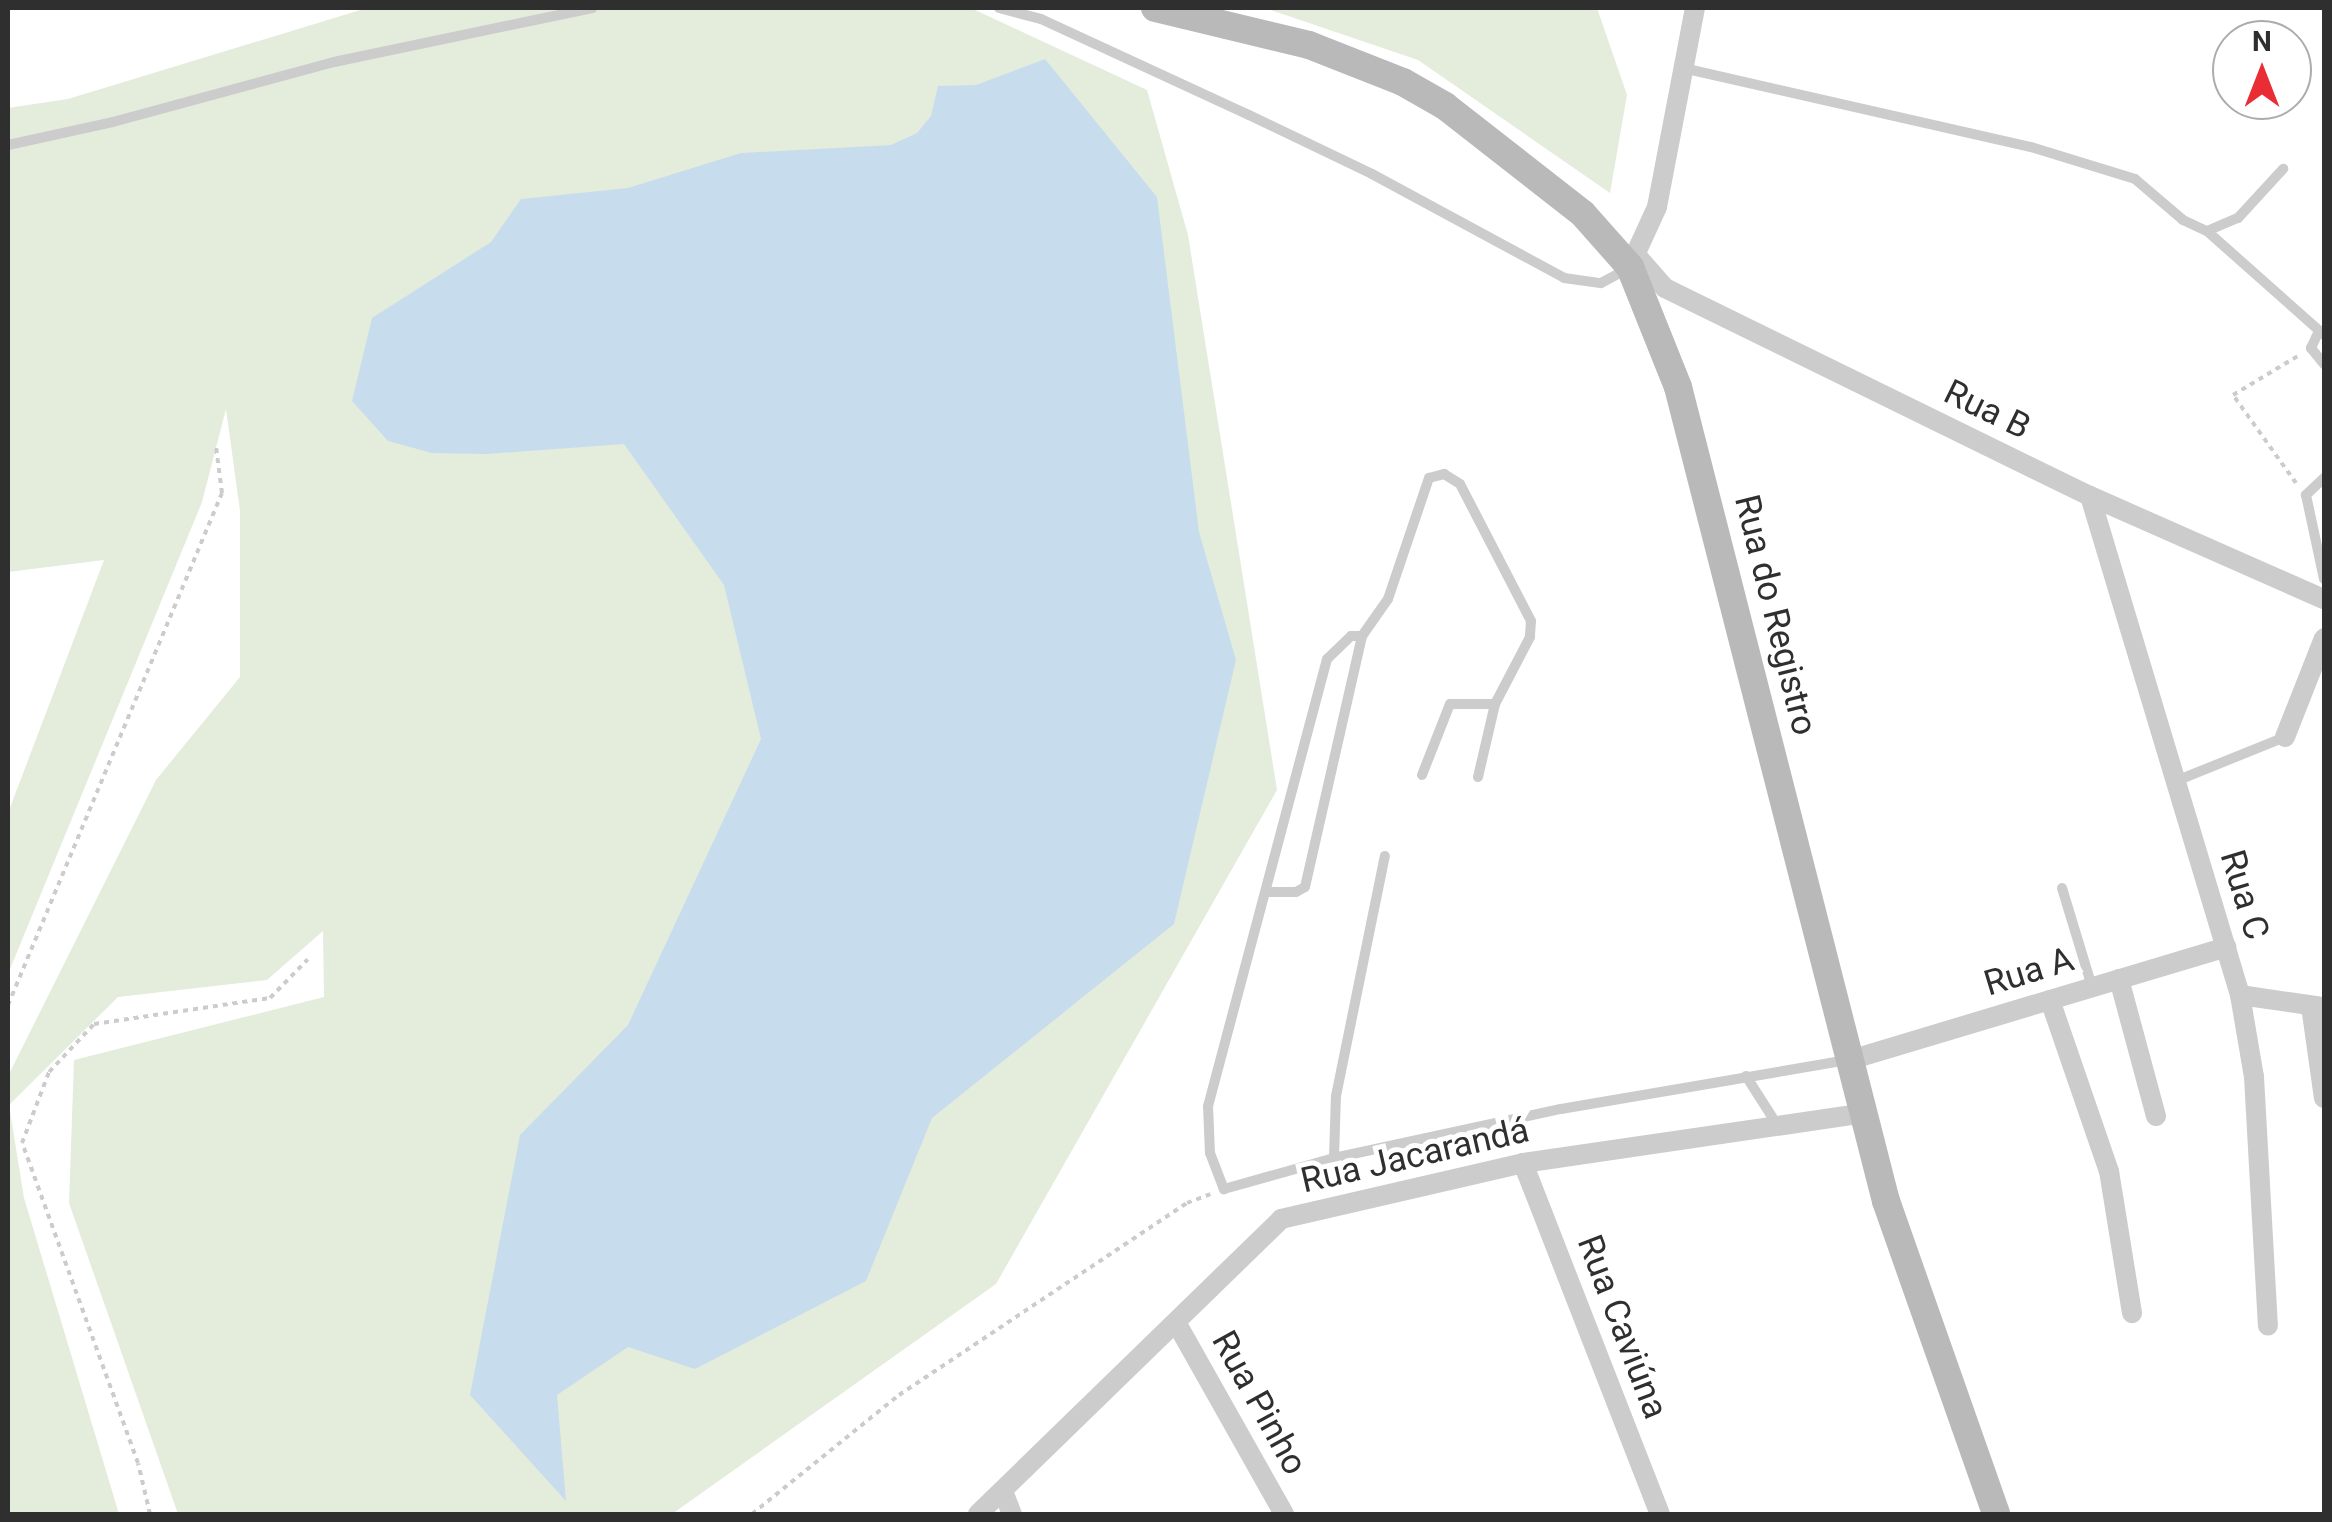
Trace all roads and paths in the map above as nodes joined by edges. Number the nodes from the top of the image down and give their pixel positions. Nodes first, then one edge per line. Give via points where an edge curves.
1 (592, 8) edge
2 (1000, 8) edge
3 (1155, 8) edge
4 (1695, 8) edge
5 (1682, 68) junction
6 (8, 145) edge
7 (2283, 169) dead end
8 (2207, 231) junction
9 (1632, 261) junction
10 (2322, 334) edge
11 (2311, 348) junction
12 (2324, 364) edge
13 (216, 448) dead end
14 (2324, 478) edge
15 (2306, 495) junction
16 (2090, 496) junction
17 (2324, 578) edge
18 (2324, 598) edge
19 (1362, 636) junction
20 (2324, 638) edge
21 (1495, 704) junction
22 (2285, 737) joint
23 (1422, 774) dead end
24 (1478, 777) dead end
25 (2176, 782) junction
26 (1385, 856) dead end
27 (2062, 888) dead end
28 (1268, 892) junction
29 (2226, 946) junction
30 (308, 959) dead end
31 (2119, 979) junction
32 (2092, 987) junction
33 (2240, 995) junction
34 (2050, 1000) junction
35 (8, 1005) edge
36 (2318, 1006) edge
37 (1850, 1060) junction
38 (1746, 1076) junction
39 (2324, 1098) edge
40 (1864, 1113) junction
41 (2156, 1116) dead end
42 (1778, 1126) junction
43 (1334, 1158) junction
44 (1523, 1163) junction
45 (1224, 1188) junction
46 (2132, 1313) dead end
47 (1177, 1324) junction
48 (2268, 1326) dead end
49 (1003, 1490) junction
50 (150, 1514) edge
51 (752, 1514) edge
52 (978, 1514) edge
53 (1012, 1514) edge
54 (1284, 1514) edge
55 (1660, 1514) edge
56 (1996, 1514) edge

1 - 6 lane via 334,62
2 - 9 lane via 1041,19 1363,170 1564,278 1601,283
3 - 9 main road, Rua do Registro via 1309,45 1403,82 1445,106
4 - 5 street
5 - 8 lane via 2031,147 2135,178 2183,220
5 - 9 street via 1657,207
7 - 8 lane via 2238,218
8 - 10 lane
9 - 16 street, Rua B via 1665,288
9 - 37 main road, Rua do Registro via 1678,386
10 - 11 lane
11 - 12 lane
11 - 15 path via 2232,395
13 - 35 path via 222,493
14 - 15 lane
15 - 17 lane
16 - 18 street, Rua B
16 - 25 street, Rua C
19 - 21 lane via 1388,599 1429,478 1444,474 1460,484 1531,621 1530,636
19 - 28 lane via 1351,636 1327,659
19 - 28 lane via 1305,887
20 - 22 street
21 - 23 lane via 1450,704
21 - 24 lane
22 - 25 lane
25 - 29 street, Rua C
26 - 43 lane via 1336,1096
27 - 32 lane
28 - 45 lane via 1208,1106 1210,1153
29 - 31 street, Rua A
29 - 33 street, Rua C
30 - 50 path via 270,998 94,1024 49,1072 22,1143 138,1463
31 - 32 street, Rua A
31 - 41 street
32 - 34 street, Rua A
33 - 36 street
33 - 48 street, Rua C via 2254,1076
34 - 37 street, Rua A
34 - 46 street via 2109,1171
36 - 39 street
37 - 38 lane
37 - 40 main road, Rua do Registro
38 - 42 lane
38 - 43 lane
40 - 42 street, Rua Jacarandá
40 - 56 main road, Rua do Registro via 1886,1201
42 - 44 street, Rua Jacarandá
43 - 45 lane
44 - 47 street, Rua Jacarandá via 1281,1219
44 - 55 street, Rua Caviúna
45 - 51 path via 1187,1203 899,1395
47 - 49 street, Rua Jacarandá
47 - 54 street, Rua Pinho
49 - 52 street, Rua Jacarandá
49 - 53 street

